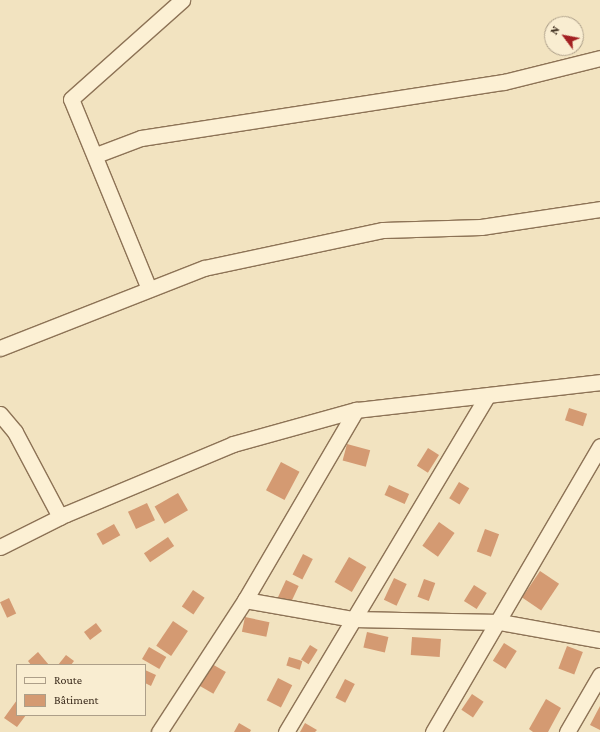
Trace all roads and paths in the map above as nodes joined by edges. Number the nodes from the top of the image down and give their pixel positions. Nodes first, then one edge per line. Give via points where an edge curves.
1 (182, 0) edge
2 (600, 58) edge
3 (96, 155) junction
4 (600, 210) edge
5 (149, 289) junction
6 (0, 348) edge
7 (600, 382) edge
8 (487, 396) junction
9 (356, 410) junction
10 (0, 414) edge
11 (600, 446) edge
12 (60, 517) junction
13 (0, 547) edge
14 (245, 600) junction
15 (353, 618) junction
16 (500, 622) junction
17 (600, 640) edge
18 (600, 675) edge
19 (159, 732) edge
20 (286, 732) edge
21 (433, 732) edge
22 (567, 732) edge

1 - 3 street via 71,99
2 - 3 street via 504,82 141,138
3 - 5 street
4 - 5 street via 481,227 383,230 204,268
5 - 6 street
7 - 8 street
8 - 9 street
8 - 15 street
9 - 12 street via 233,444
9 - 14 street
10 - 12 street via 15,432
11 - 16 street
12 - 13 street
14 - 15 street
14 - 19 street
15 - 16 street
15 - 20 street
16 - 17 street
16 - 21 street
18 - 22 street

